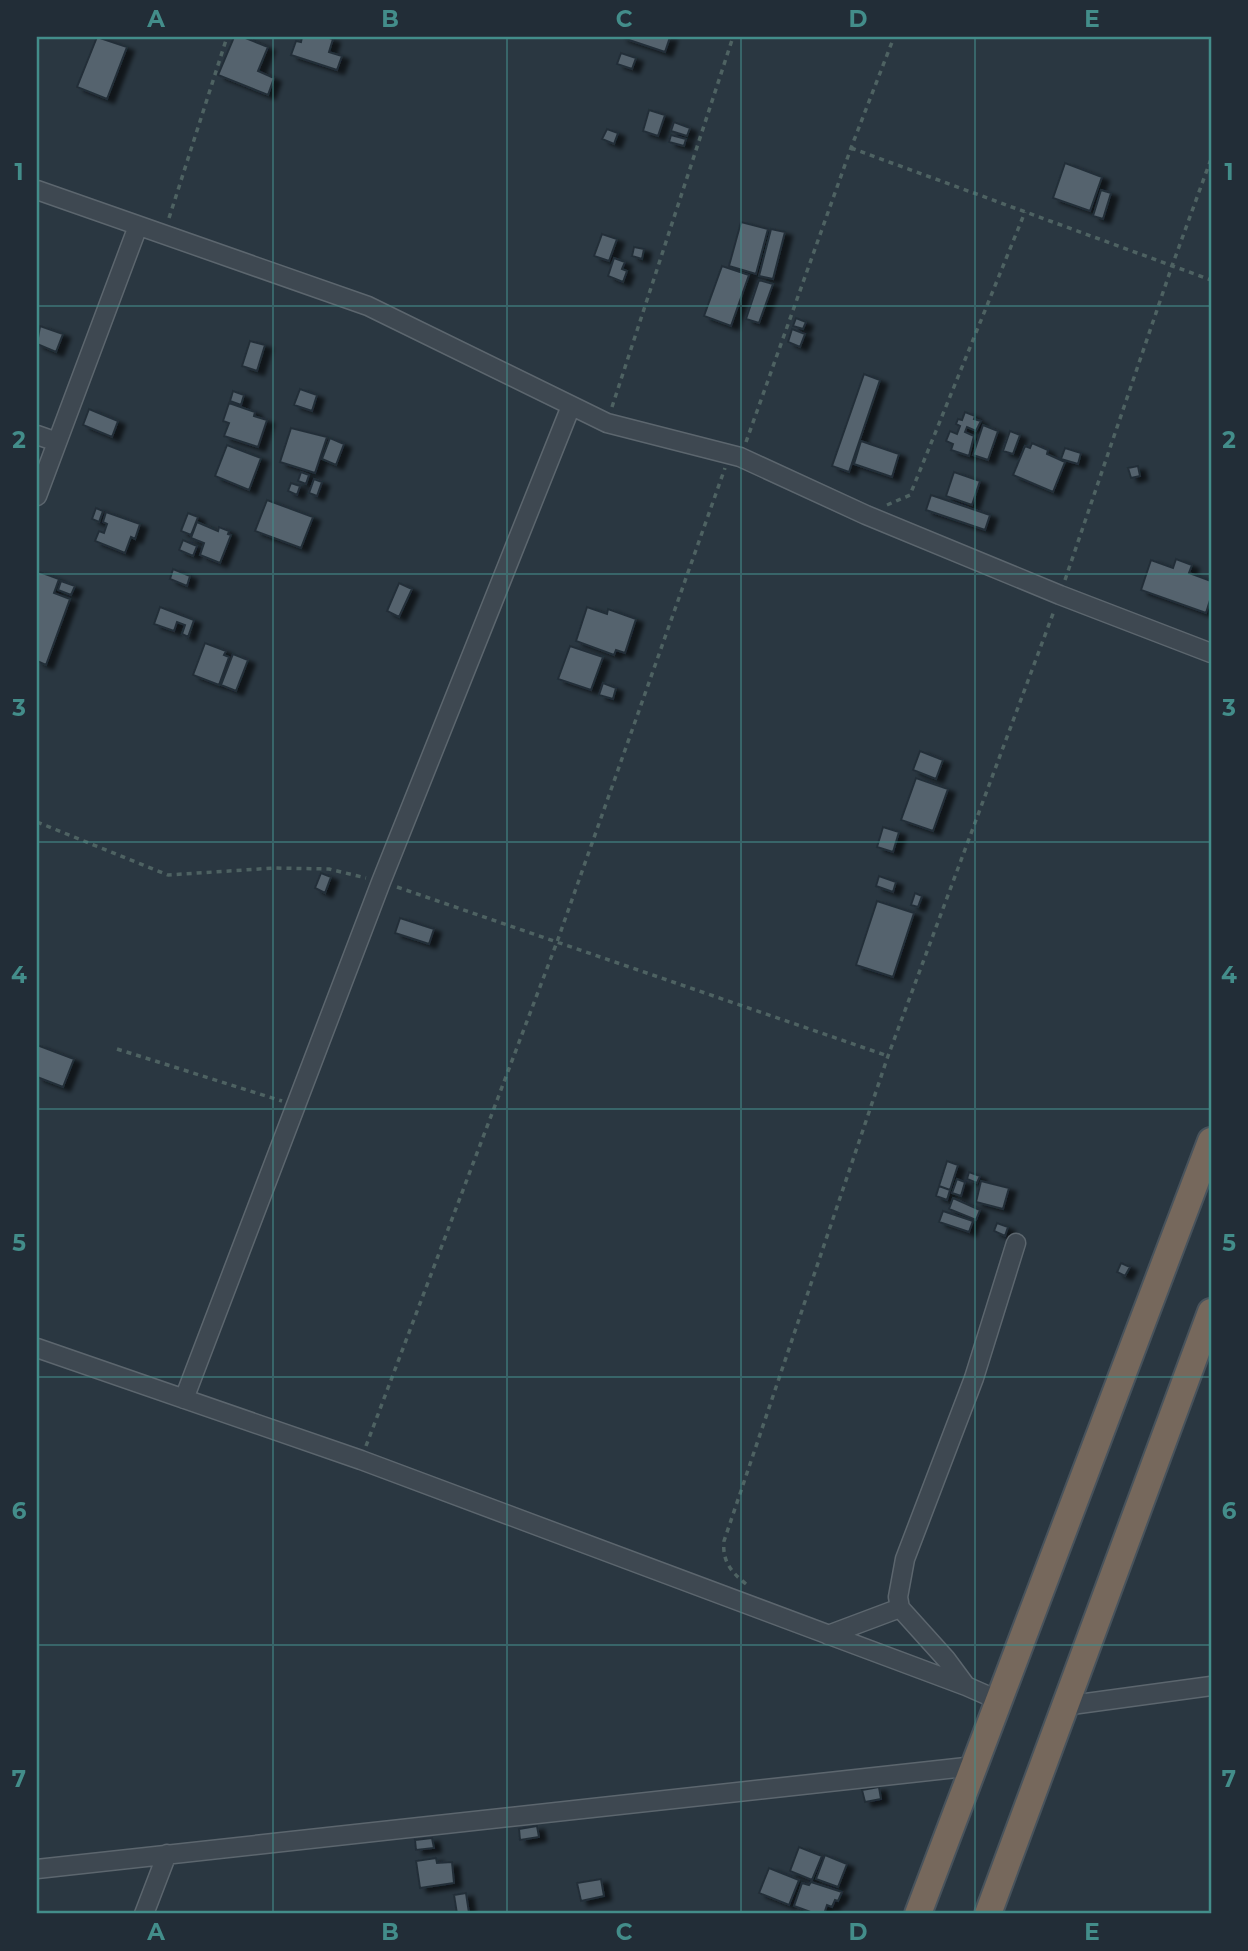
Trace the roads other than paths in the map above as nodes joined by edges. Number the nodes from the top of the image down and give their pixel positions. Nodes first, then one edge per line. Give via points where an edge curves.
1 (37, 190) edge
2 (138, 226) junction
3 (571, 406) junction
4 (37, 435) edge
5 (57, 442) junction
6 (37, 496) edge
7 (1211, 653) edge
8 (1211, 1142) edge
9 (1016, 1243) dead end
10 (1211, 1311) edge
11 (37, 1348) edge
12 (184, 1399) junction
13 (900, 1608) junction
14 (828, 1635) junction
15 (966, 1686) junction
16 (1211, 1686) edge
17 (1000, 1702) junction
18 (1064, 1706) junction
19 (975, 1766) junction
20 (167, 1854) junction
21 (37, 1869) edge
22 (144, 1914) edge
23 (918, 1914) edge
24 (988, 1914) edge

1 - 2 street
2 - 3 street via 368,306
2 - 5 street
3 - 7 street via 607,423 740,457 1060,595
3 - 12 street via 381,882
4 - 5 street
5 - 6 street
8 - 17 highway
9 - 13 street via 974,1378 905,1559
10 - 18 highway
11 - 12 street
12 - 14 street via 361,1460
13 - 14 street
13 - 15 street
14 - 15 street
15 - 17 street
16 - 18 street
17 - 19 highway
18 - 24 highway
19 - 20 street
19 - 23 highway
20 - 21 street
20 - 22 street

